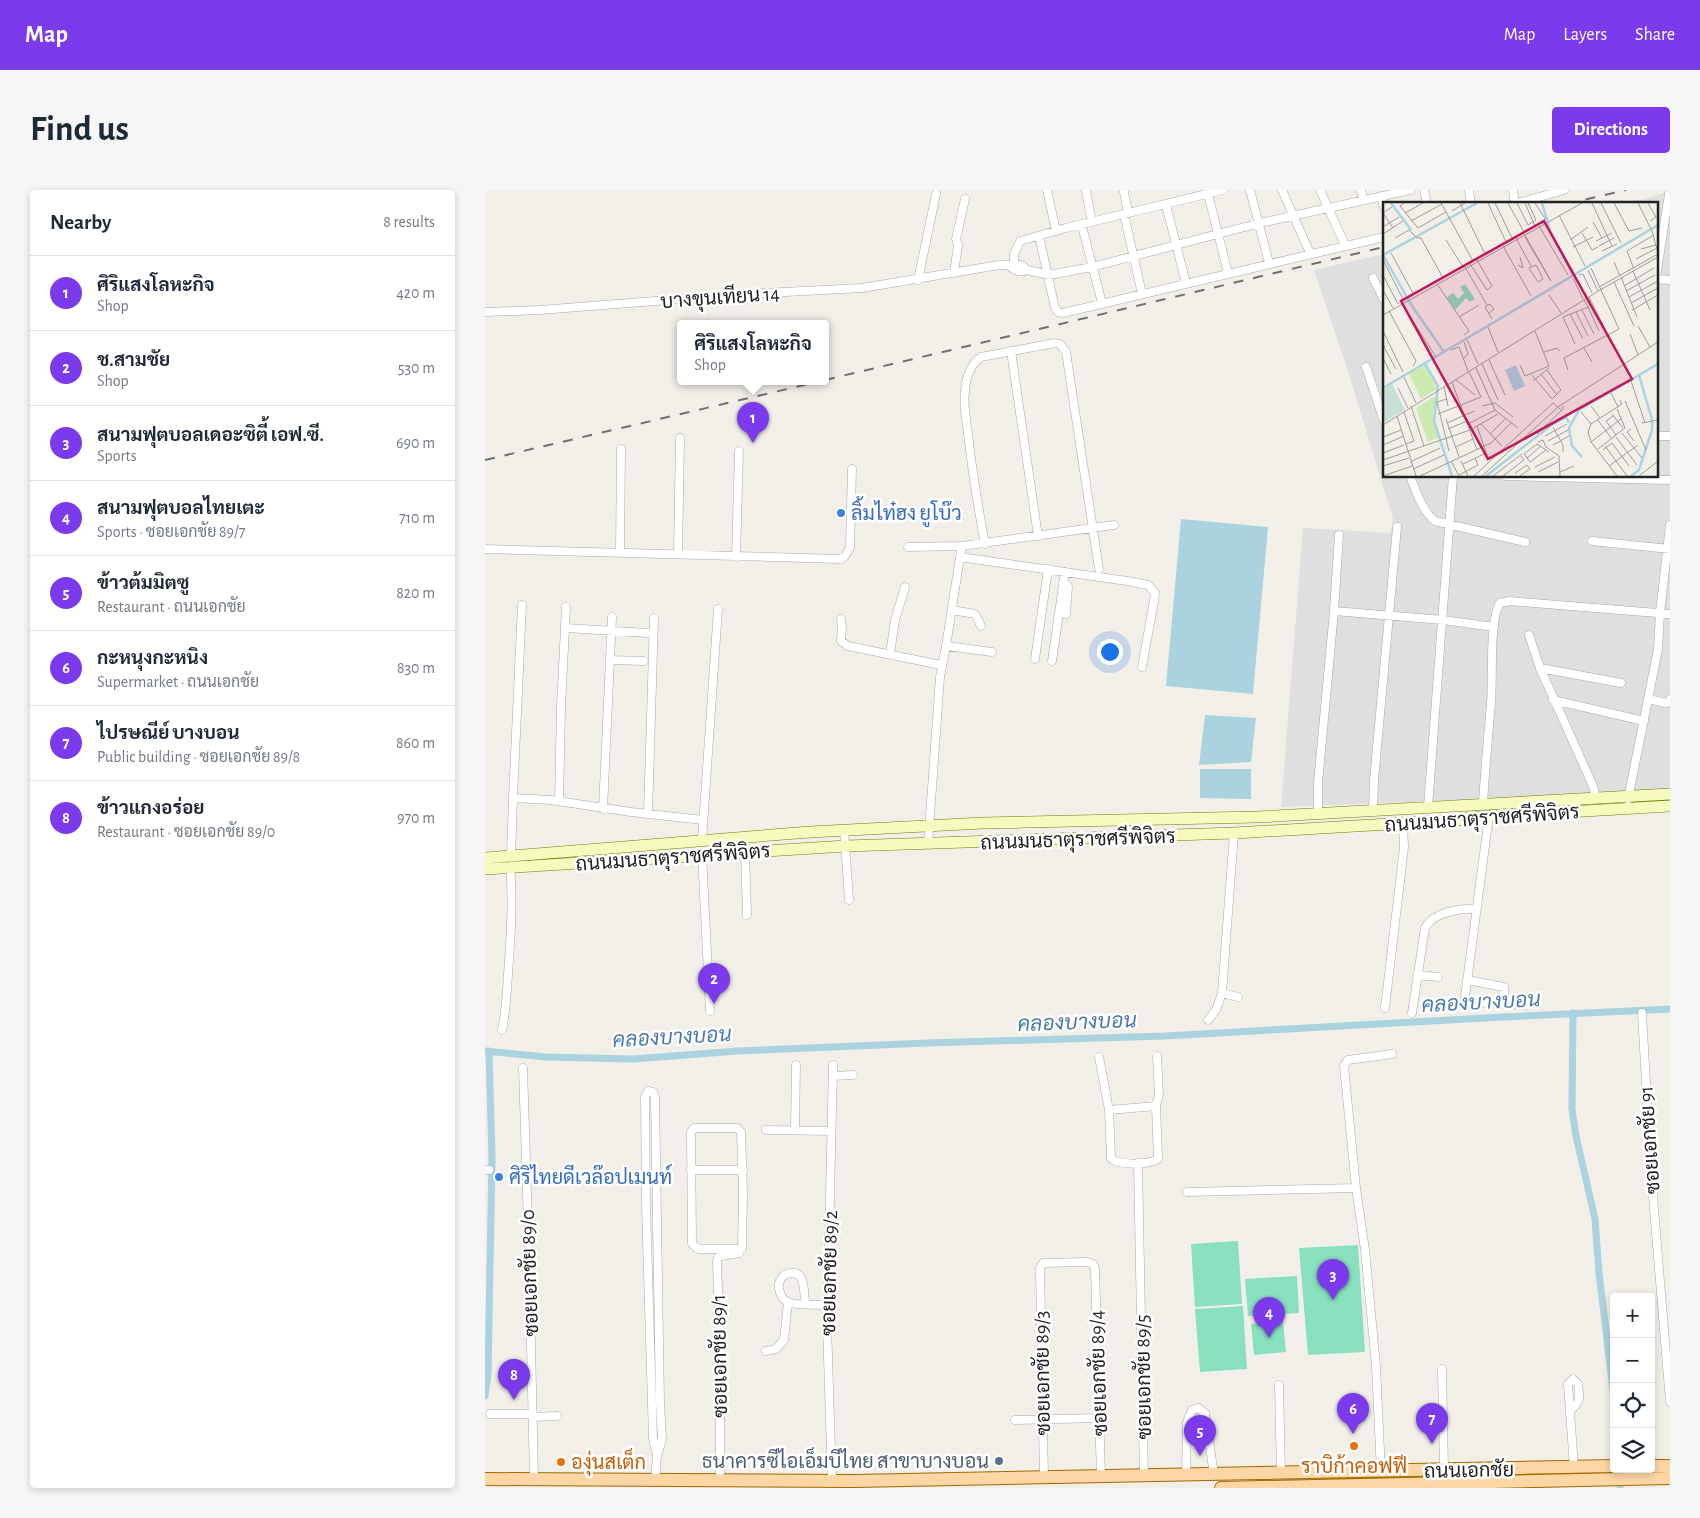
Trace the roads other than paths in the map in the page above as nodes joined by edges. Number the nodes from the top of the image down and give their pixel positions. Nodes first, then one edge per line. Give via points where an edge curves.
1 (1047, 190) edge
2 (1223, 190) edge
3 (1250, 190) edge
4 (1282, 190) edge
5 (1321, 190) edge
6 (1361, 190) edge
7 (1410, 190) edge
8 (1529, 190) edge
9 (1563, 190) edge
10 (1086, 191) edge
11 (1400, 191) edge
12 (1124, 192) dead end
13 (936, 194) dead end
14 (1208, 194) junction
15 (1669, 194) edge
16 (1381, 196) junction
17 (1531, 198) junction
18 (965, 199) dead end
19 (1363, 200) junction
20 (1520, 202) edge
21 (1383, 203) edge
22 (1166, 205) junction
23 (1329, 208) junction
24 (1126, 214) junction
25 (1293, 216) junction
26 (1092, 222) junction
27 (1260, 223) junction
28 (1081, 226) junction
29 (1057, 231) junction
30 (1667, 232) edge
31 (1218, 234) junction
32 (1039, 236) junction
33 (1383, 237) edge
34 (1176, 245) junction
35 (1345, 245) junction
36 (1310, 254) junction
37 (1133, 256) junction
38 (1269, 263) junction
39 (1007, 265) junction
40 (1092, 267) junction
41 (954, 273) junction
42 (1228, 274) junction
43 (1657, 274) edge
44 (1049, 275) junction
45 (1373, 278) dead end
46 (1657, 278) edge
47 (918, 280) junction
48 (1670, 280) edge
49 (1186, 283) junction
50 (1142, 294) junction
51 (1383, 298) edge
52 (1102, 303) junction
53 (485, 312) edge
54 (1011, 351) junction
55 (1367, 367) dead end
56 (1380, 394) edge
57 (1383, 414) edge
58 (1657, 436) edge
59 (1670, 436) edge
60 (680, 438) dead end
61 (621, 449) dead end
62 (739, 451) dead end
63 (852, 469) dead end
64 (1411, 478) edge
65 (1453, 478) edge
66 (1588, 478) edge
67 (1670, 480) edge
68 (1449, 524) junction
69 (1670, 524) edge
70 (1114, 525) dead end
71 (1397, 526) dead end
72 (1093, 528) junction
73 (1038, 536) junction
74 (1339, 536) dead end
75 (1592, 541) dead end
76 (1525, 542) dead end
77 (985, 544) junction
78 (962, 546) junction
79 (908, 547) dead end
80 (485, 549) edge
81 (1668, 549) edge
82 (620, 553) junction
83 (678, 554) junction
84 (736, 556) junction
85 (960, 557) junction
86 (1099, 568) dead end
87 (1048, 569) junction
88 (1065, 572) junction
89 (1063, 583) junction
90 (905, 586) dead end
91 (522, 605) dead end
92 (566, 606) dead end
93 (718, 609) dead end
94 (952, 610) junction
95 (1334, 611) junction
96 (1660, 613) junction
97 (1066, 614) dead end
98 (1670, 614) edge
99 (1389, 616) junction
100 (611, 617) dead end
101 (654, 618) dead end
102 (841, 619) dead end
103 (1443, 620) junction
104 (981, 626) dead end
105 (1494, 627) junction
106 (566, 628) junction
107 (611, 631) junction
108 (647, 633) dead end
109 (1529, 635) dead end
110 (946, 646) junction
111 (992, 652) dead end
112 (890, 654) junction
113 (1035, 659) dead end
114 (610, 660) junction
115 (644, 661) dead end
116 (1051, 661) dead end
117 (941, 665) junction
118 (1142, 667) dead end
119 (1540, 668) junction
120 (1621, 683) dead end
121 (1649, 699) junction
122 (1670, 699) edge
123 (1553, 700) junction
124 (1644, 721) junction
125 (1670, 794) edge
126 (1628, 796) junction
127 (513, 798) junction
128 (1596, 798) junction
129 (559, 801) junction
130 (1483, 803) junction
131 (1670, 806) edge
132 (1428, 807) junction
133 (603, 808) junction
134 (1627, 809) junction
135 (1373, 811) junction
136 (648, 814) junction
137 (1318, 814) junction
138 (1489, 816) junction
139 (703, 820) junction
140 (1403, 823) junction
141 (928, 826) junction
142 (844, 830) junction
143 (1235, 833) junction
144 (702, 840) junction
145 (928, 844) junction
146 (846, 846) junction
147 (745, 852) junction
148 (702, 855) junction
149 (485, 858) edge
150 (511, 862) junction
151 (485, 869) edge
152 (849, 900) dead end
153 (1476, 909) junction
154 (747, 915) dead end
155 (1417, 975) junction
156 (1438, 977) dead end
157 (1467, 980) junction
158 (1222, 994) junction
159 (1238, 997) dead end
160 (1504, 1004) junction
161 (1526, 1005) dead end
162 (1385, 1008) dead end
163 (710, 1011) dead end
164 (1412, 1013) dead end
165 (1642, 1015) dead end
166 (1208, 1020) dead end
167 (502, 1030) dead end
168 (1392, 1054) dead end
169 (1157, 1056) dead end
170 (1099, 1057) dead end
171 (796, 1065) dead end
172 (833, 1065) dead end
173 (523, 1068) dead end
174 (833, 1076) junction
175 (853, 1076) dead end
176 (1156, 1106) junction
177 (1109, 1110) junction
178 (766, 1130) dead end
179 (795, 1130) junction
180 (831, 1131) junction
181 (1138, 1163) junction
182 (691, 1170) junction
183 (743, 1170) junction
184 (1356, 1188) junction
185 (1187, 1192) dead end
186 (742, 1249) junction
187 (1040, 1268) joint
188 (788, 1302) junction
189 (805, 1304) junction
190 (828, 1305) junction
191 (766, 1351) dead end
192 (1442, 1369) dead end
193 (1568, 1384) dead end
194 (1279, 1385) dead end
195 (1670, 1402) edge
196 (490, 1414) dead end
197 (533, 1415) junction
198 (557, 1416) dead end
199 (1099, 1418) junction
200 (1042, 1419) junction
201 (1015, 1420) dead end
202 (657, 1456) junction
203 (1610, 1466) edge
204 (1655, 1466) edge
205 (1670, 1466) edge
206 (1574, 1467) junction
207 (1381, 1472) junction
208 (1281, 1474) junction
209 (1214, 1475) junction
210 (1144, 1476) junction
211 (1186, 1476) junction
212 (1426, 1476) junction
213 (1445, 1476) junction
214 (1101, 1477) junction
215 (1044, 1478) junction
216 (1670, 1478) edge
217 (485, 1479) edge
218 (534, 1479) junction
219 (655, 1480) junction
220 (720, 1482) junction
221 (832, 1482) junction
222 (1646, 1483) edge
223 (1560, 1484) edge
224 (1321, 1487) edge
225 (1221, 1488) edge

1 - 29 street
2 - 14 street
3 - 27 street
4 - 25 street
5 - 23 street
6 - 19 street
7 - 11 street
8 - 17 street
9 - 17 street
10 - 26 street
11 - 16 street
12 - 24 street
13 - 47 street
14 - 22 street
14 - 31 street
15 - 30 street
16 - 19 street
16 - 21 street
17 - 20 street
18 - 41 street
19 - 23 street
22 - 24 street
22 - 34 street
23 - 25 street
23 - 35 street
24 - 26 street
24 - 37 street
25 - 27 street
25 - 36 street
26 - 28 street
27 - 31 street
27 - 38 street
28 - 29 street
28 - 40 street
29 - 32 street
30 - 43 street
31 - 34 street
31 - 42 street
32 - 39 street via 1020,241
32 - 44 street
33 - 35 street
34 - 37 street
34 - 49 street
35 - 36 street
36 - 38 street
37 - 40 street
37 - 50 street
38 - 42 street
39 - 41 street, บางขุนเทียน 14
39 - 44 street via 1023,266
40 - 44 street
40 - 52 street
41 - 47 street, บางขุนเทียน 14
42 - 49 street
44 - 52 street via 1057,312
45 - 51 street
46 - 48 street
47 - 53 street, บางขุนเทียน 14 via 863,288
49 - 50 street
50 - 52 street
54 - 72 street via 1055,343 1066,352
54 - 73 street
54 - 77 street via 975,361 965,390 971,466
55 - 56 street
56 - 57 street
58 - 59 street
60 - 83 street
61 - 82 street
62 - 84 street
63 - 84 street via 850,548 840,560
64 - 68 street via 1429,517
65 - 68 street
66 - 67 street
68 - 76 street
68 - 103 street
69 - 81 street
70 - 72 street
71 - 99 street
72 - 73 street
72 - 86 street
73 - 77 street
74 - 95 street
75 - 81 street
77 - 78 street
78 - 79 street
78 - 85 street
80 - 82 street
81 - 96 street
82 - 83 street
83 - 84 street
85 - 87 street
85 - 94 street
87 - 88 street
87 - 113 street
88 - 89 street
88 - 118 street via 1143,583 1153,589 1155,601
89 - 97 street via 1068,586
89 - 116 street
90 - 112 street
91 - 127 street
92 - 106 street
93 - 139 street
94 - 104 street via 975,614
94 - 110 street
95 - 99 street
95 - 137 street
96 - 98 street
96 - 105 street via 1504,601 1497,608
96 - 121 street via 1658,649
99 - 103 street
99 - 135 street
100 - 107 street
101 - 136 street
102 - 112 street via 841,637 845,644
103 - 105 street
103 - 132 street
105 - 130 street
106 - 107 street
106 - 129 street
107 - 108 street
107 - 114 street
109 - 119 street
110 - 111 street
110 - 117 street
112 - 117 street
114 - 115 street
114 - 133 street
117 - 141 street
119 - 120 street
119 - 123 street
121 - 122 street via 1665,703
121 - 124 street
123 - 124 street
123 - 128 street
124 - 126 street
125 - 126 street, ถนนมนธาตุราชศรีพิจิตร
126 - 128 street, ถนนมนธาตุราชศรีพิจิตร
126 - 134 street
127 - 129 street
127 - 150 street
128 - 130 street, ถนนมนธาตุราชศรีพิจิตร
129 - 133 street
130 - 132 street, ถนนมนธาตุราชศรีพิจิตร
131 - 134 street, ถนนมนธาตุราชศรีพิจิตร
132 - 135 street, ถนนมนธาตุราชศรีพิจิตร
133 - 136 street
134 - 138 street, ถนนมนธาตุราชศรีพิจิตร
135 - 137 street, ถนนมนธาตุราชศรีพิจิตร
136 - 139 street
137 - 141 street, ถนนมนธาตุราชศรีพิจิตร
138 - 140 street, ถนนมนธาตุราชศรีพิจิตร
138 - 153 street
139 - 144 street
140 - 143 street, ถนนมนธาตุราชศรีพิจิตร
140 - 162 street via 1404,848
141 - 142 street, ถนนมนธาตุราชศรีพิจิตร
141 - 145 street
142 - 144 street, ถนนมนธาตุราชศรีพิจิตร
142 - 146 street
143 - 145 street, ถนนมนธาตุราชศรีพิจิตร
143 - 158 street
144 - 150 street, ถนนมนธาตุราชศรีพิจิตร
145 - 146 street, ถนนมนธาตุราชศรีพิจิตร
146 - 147 street, ถนนมนธาตุราชศรีพิจิตร
146 - 152 street
147 - 148 street, ถนนมนธาตุราชศรีพิจิตร
147 - 154 street
148 - 150 street, ถนนมนธาตุราชศรีพิจิตร
148 - 163 street
149 - 150 street, ถนนมนธาตุราชศรีพิจิตร
150 - 151 street, ถนนมนธาตุราชศรีพิจิตร
150 - 167 street via 507,1002
153 - 155 street via 1455,911 1427,923
153 - 157 street
155 - 156 street
155 - 164 street
157 - 160 street via 1504,986
157 - 160 street via 1465,997 1469,1002
158 - 159 street
158 - 166 street
160 - 161 street
165 - 195 street, ซอยเอกชัย 91
168 - 184 street via 1345,1063
169 - 176 street via 1159,1096
170 - 177 street
171 - 179 street
172 - 174 street, ซอยเอกชัย 89/2
173 - 197 street, ซอยเอกชัย 89/0
174 - 175 street
174 - 180 street, ซอยเอกชัย 89/2
176 - 177 street
176 - 181 street via 1159,1157 1153,1162
177 - 181 street via 1111,1158
178 - 179 street
179 - 180 street
180 - 190 street, ซอยเอกชัย 89/2
181 - 210 street, ซอยเอกชัย 89/5
182 - 183 street
182 - 183 street via 691,1132 696,1128 740,1130
182 - 186 street via 692,1243 699,1249
183 - 186 street
184 - 185 street
184 - 207 street via 1376,1366
186 - 220 street, ซอยเอกชัย 89/1 via 717,1260
187 - 199 street, ซอยเอกชัย 89/4 via 1043,1263 1087,1262 1095,1268
187 - 200 street, ซอยเอกชัย 89/3
188 - 189 street
188 - 189 street via 780,1294 779,1283 784,1275 793,1273 804,1281
188 - 191 street via 784,1340 776,1349
189 - 190 street
190 - 221 street, ซอยเอกชัย 89/2
192 - 213 street
193 - 206 street
194 - 208 street
196 - 197 street
197 - 198 street
197 - 218 street, ซอยเอกชัย 89/0
199 - 200 street
199 - 214 street, ซอยเอกชัย 89/4
200 - 201 street
200 - 215 street, ซอยเอกชัย 89/3
202 - 202 street via 653,1438 646,1205 645,1097 648,1091 655,1096 662,1439
202 - 219 street
203 - 206 main road, ถนนเอกชัย
204 - 205 main road
206 - 213 main road, ถนนเอกชัย
207 - 208 main road, ถนนเอกชัย
207 - 212 main road, ถนนเอกชัย
208 - 209 main road, ถนนเอกชัย
209 - 211 main road, ถนนเอกชัย
209 - 211 street via 1205,1413 1198,1408 1192,1410 1187,1422
210 - 211 main road, ถนนเอกชัย
210 - 214 main road, ถนนเอกชัย
212 - 213 main road, ถนนเอกชัย
212 - 224 main road, ถนนเอกชัย
213 - 223 main road, ถนนเอกชัย
214 - 215 main road, ถนนเอกชัย
215 - 221 main road, ถนนเอกชัย
216 - 222 main road, ถนนเอกชัย
217 - 218 main road, ถนนเอกชัย
218 - 219 main road, ถนนเอกชัย
219 - 220 main road, ถนนเอกชัย
220 - 221 main road, ถนนเอกชัย
222 - 223 main road, ถนนเอกชัย via 1603,1479
224 - 225 main road, ถนนเอกชัย

